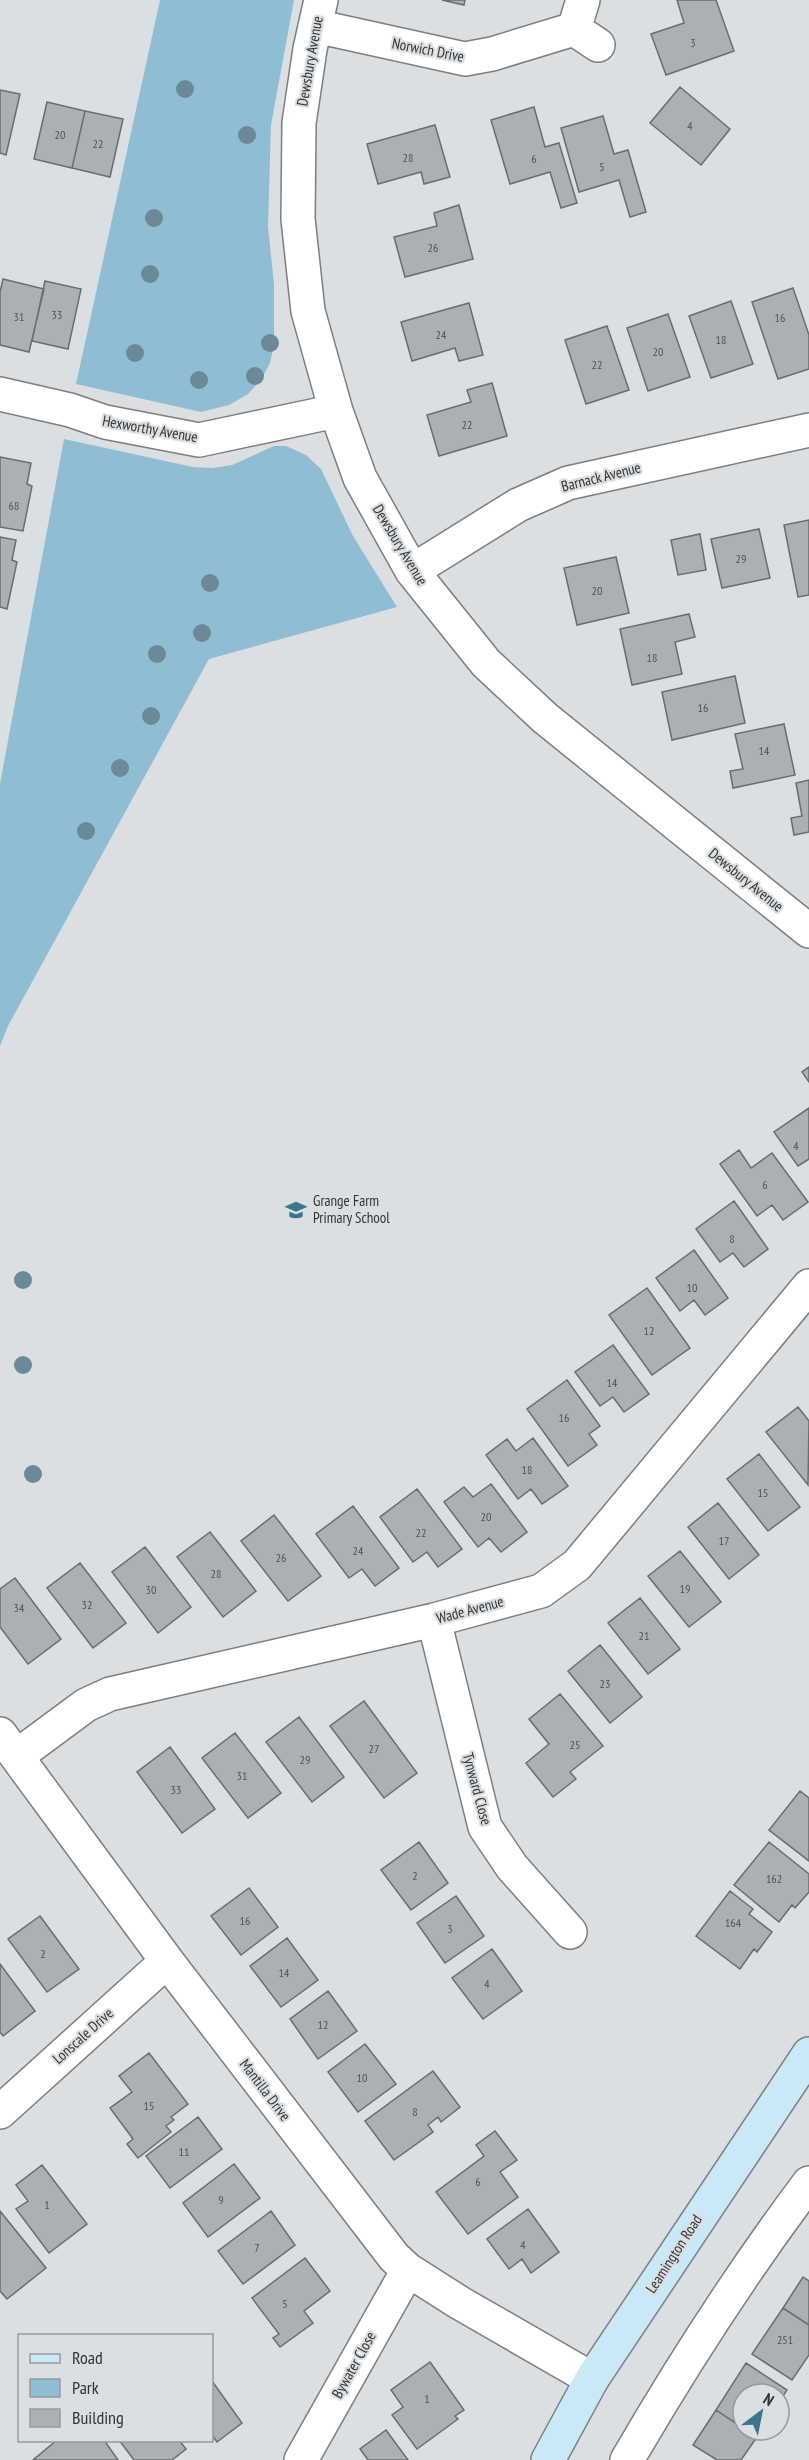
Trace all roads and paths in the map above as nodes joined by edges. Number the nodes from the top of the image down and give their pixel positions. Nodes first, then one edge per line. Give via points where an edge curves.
1 (318, 13) edge
2 (585, 25) edge
3 (0, 394) edge
4 (336, 411) junction
5 (809, 430) edge
6 (412, 572) junction
7 (809, 931) edge
8 (809, 1286) edge
9 (434, 1620) junction
10 (8, 1745) edge
11 (570, 1932) dead end
12 (167, 1961) junction
13 (809, 2054) edge
14 (0, 2112) edge
15 (809, 2183) edge
16 (408, 2270) junction
17 (592, 2379) junction
18 (301, 2460) edge
19 (548, 2460) edge
20 (627, 2460) edge

1 - 2 street, Norwich Drive via 465,59
1 - 4 street, Dewsbury Avenue via 299,123 298,219 308,311
3 - 4 street, Hexworthy Avenue via 105,422 199,440
4 - 6 street, Dewsbury Avenue via 360,478
5 - 6 street, Barnack Avenue via 568,483 518,505
6 - 7 street, Dewsbury Avenue via 486,663 545,718
8 - 9 street, Wade Avenue via 577,1565 541,1591
9 - 10 street, Wade Avenue via 110,1694
9 - 11 street, Tynward Close via 485,1827 512,1867
10 - 12 street, Mantilla Drive
12 - 14 street, Lonscale Drive
12 - 16 street, Mantilla Drive via 380,2242
13 - 17 main road, Leamington Road
15 - 20 street via 761,2247
16 - 17 street, Mantilla Drive
16 - 18 street, Bywater Close
17 - 19 main road, Leamington Road

